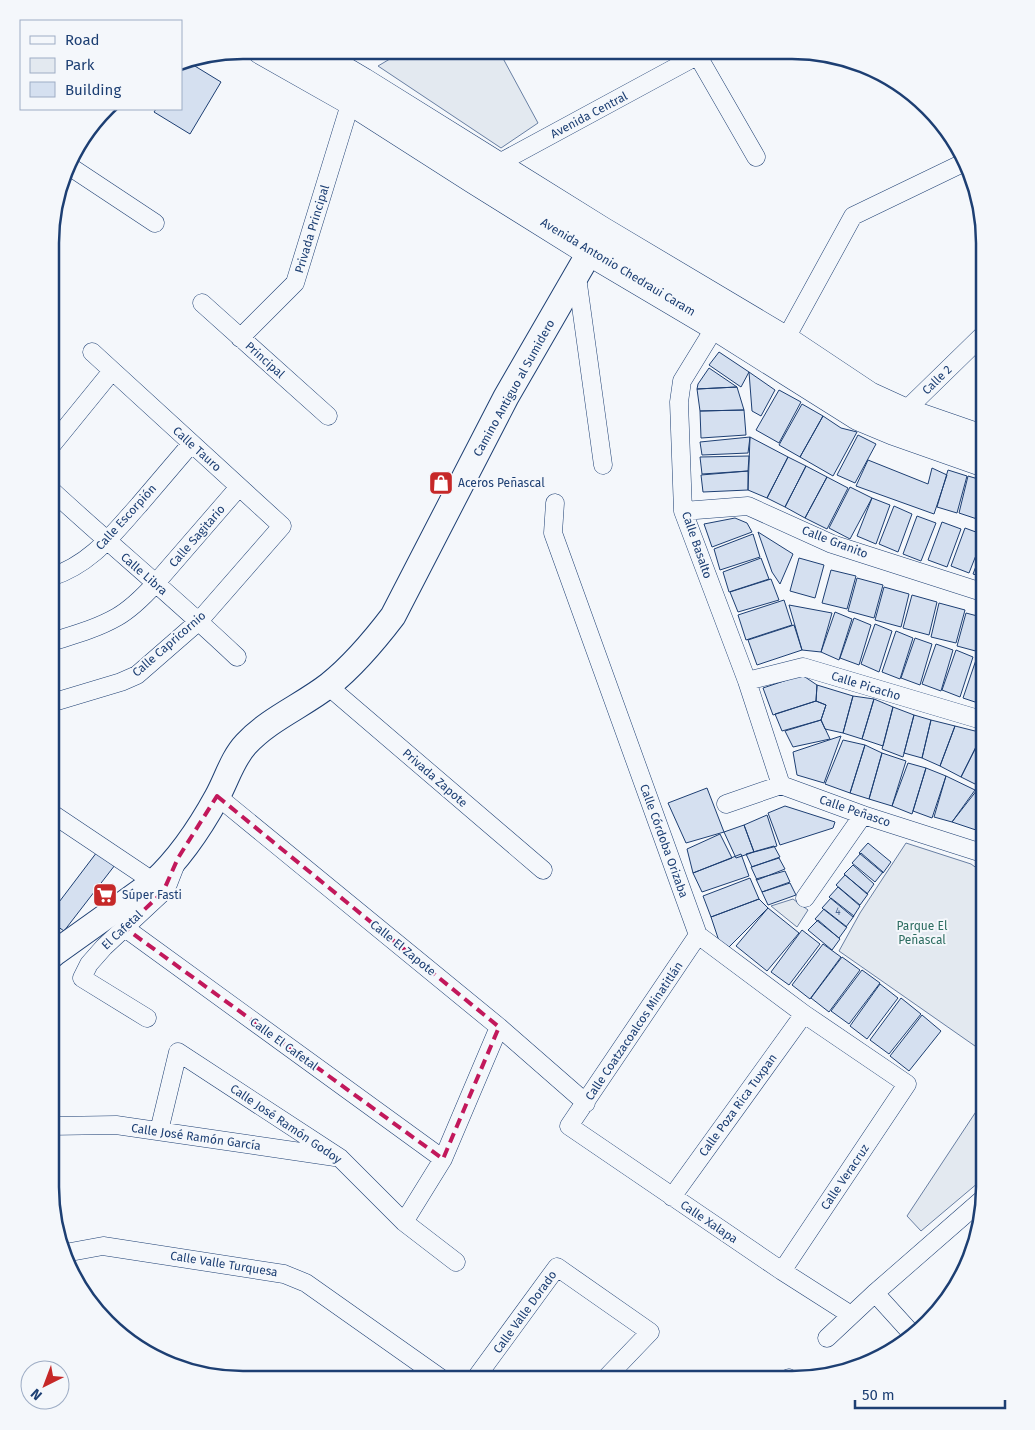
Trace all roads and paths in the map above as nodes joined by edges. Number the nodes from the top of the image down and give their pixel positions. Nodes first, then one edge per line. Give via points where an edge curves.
1 (277, 59) edge
2 (324, 59) edge
3 (689, 59) edge
4 (703, 59) edge
5 (351, 101) junction
6 (756, 157) dead end
7 (496, 165) junction
8 (959, 165) edge
9 (74, 169) edge
10 (473, 179) junction
11 (155, 223) dead end
12 (596, 242) junction
13 (577, 277) junction
14 (202, 303) dead end
15 (722, 316) junction
16 (240, 338) junction
17 (785, 340) junction
18 (976, 342) edge
19 (92, 352) dead end
20 (112, 371) junction
21 (328, 416) dead end
22 (899, 422) junction
23 (59, 436) edge
24 (976, 438) edge
25 (191, 444) junction
26 (976, 459) edge
27 (603, 465) dead end
28 (239, 487) junction
29 (59, 497) edge
30 (555, 503) dead end
31 (683, 511) junction
32 (282, 526) joint
33 (107, 541) junction
34 (59, 573) edge
35 (155, 584) junction
36 (976, 590) edge
37 (199, 621) junction
38 (59, 639) edge
39 (237, 657) dead end
40 (747, 681) junction
41 (328, 686) junction
42 (59, 701) edge
43 (976, 718) edge
44 (781, 785) junction
45 (217, 796) junction
46 (726, 804) dead end
47 (863, 815) junction
48 (59, 818) edge
49 (976, 851) edge
50 (178, 858) junction
51 (543, 870) dead end
52 (154, 882) junction
53 (805, 898) dead end
54 (125, 928) junction
55 (698, 936) junction
56 (59, 947) edge
57 (804, 1014) junction
58 (147, 1018) dead end
59 (498, 1027) junction
60 (586, 1103) junction
61 (59, 1126) edge
62 (569, 1126) joint
63 (159, 1132) junction
64 (340, 1158) junction
65 (443, 1159) junction
66 (672, 1197) junction
67 (976, 1205) edge
68 (404, 1222) junction
69 (70, 1252) edge
70 (456, 1262) dead end
71 (782, 1271) junction
72 (875, 1293) junction
73 (851, 1316) junction
74 (908, 1330) edge
75 (827, 1338) dead end
76 (431, 1371) edge
77 (481, 1371) edge
78 (613, 1371) edge

1 - 5 main road, Avenida Antonio Chedraui Caram
2 - 7 main road, Avenida Antonio Chedraui Caram
3 - 7 street, Avenida Central
4 - 6 street
5 - 10 main road, Avenida Antonio Chedraui Caram
5 - 16 street, Privada Principal via 295,283
7 - 10 street, Avenida Central
7 - 12 main road, Avenida Antonio Chedraui Caram
8 - 17 street via 853,216
9 - 11 street
10 - 12 main road, Avenida Antonio Chedraui Caram
12 - 13 main road, Camino Antiguo al Sumidero
12 - 15 main road, Avenida Antonio Chedraui Caram
13 - 27 street
13 - 41 main road, Camino Antiguo al Sumidero via 506,397 394,616 369,648
14 - 16 street, Principal
15 - 17 main road, Avenida Antonio Chedraui Caram
15 - 22 main road, Avenida Antonio Chedraui Caram via 858,416
15 - 31 street, Calle Basalto via 682,381 679,402
16 - 21 street, Principal
17 - 22 main road, Avenida Antonio Chedraui Caram via 869,396
18 - 22 street, Calle 2
19 - 20 street, Calle Tauro
20 - 23 street
20 - 25 street, Calle Tauro
22 - 24 main road, Avenida Antonio Chedraui Caram
22 - 26 main road, Avenida Antonio Chedraui Caram
25 - 28 street, Calle Tauro
25 - 33 street, Calle Escorpión
28 - 32 street, Calle Tauro
28 - 35 street, Calle Sagitario
29 - 33 street, Calle Libra
30 - 55 street, Calle Córdoba Orizaba via 554,533
31 - 36 street, Calle Granito via 748,506 832,544
31 - 40 street, Calle Basalto
32 - 37 street, Calle Capricornio
33 - 34 street, Calle Escorpión via 84,562
33 - 35 street, Calle Libra
35 - 37 street, Calle Libra
35 - 38 street, Calle Sagitario via 118,616
37 - 39 street, Calle Libra
37 - 42 street, Calle Capricornio via 137,675
40 - 43 street, Calle Picacho via 803,667
40 - 44 street, Calle Basalto
41 - 45 main road, Camino Antiguo al Sumidero via 257,733 236,756
41 - 51 street, Privada Zapote
44 - 46 street
44 - 47 street, Calle Peñasco
45 - 50 main road, Camino Antiguo al Sumidero
45 - 59 street, Calle El Zapote
47 - 49 street, Calle Peñasco
47 - 53 street
48 - 52 street
50 - 52 main road, Camino Antiguo al Sumidero
50 - 54 street, El Cafetal via 163,892
52 - 56 main road, Camino Antiguo al Sumidero
54 - 58 street, El Cafetal via 89,964 82,978
54 - 65 street, Calle El Cafetal
55 - 57 street
55 - 60 street, Calle Coatzacoalcos Minatitlán
57 - 66 street, Calle Poza Rica Tuxpan
57 - 71 street, Calle Veracruz via 907,1084
59 - 60 street, Calle El Zapote
59 - 65 street
60 - 62 street, Calle Coatzacoalcos Minatitlán
61 - 63 street, Calle José Ramón García via 116,1125
62 - 66 street, Calle Xalapa
63 - 64 street, Calle José Ramón García
63 - 64 street, Calle José Ramón Godoy via 178,1052
64 - 68 street, Calle José Ramón Godoy
65 - 68 street
66 - 71 street, Calle Xalapa
67 - 72 street
68 - 70 street, Calle José Ramón Godoy
69 - 76 street, Calle Valle Turquesa via 103,1246 284,1274 306,1283
71 - 73 street, Calle Xalapa
72 - 73 street
72 - 74 street
73 - 75 street
77 - 78 street, Calle Valle Dorado via 557,1267 650,1332

